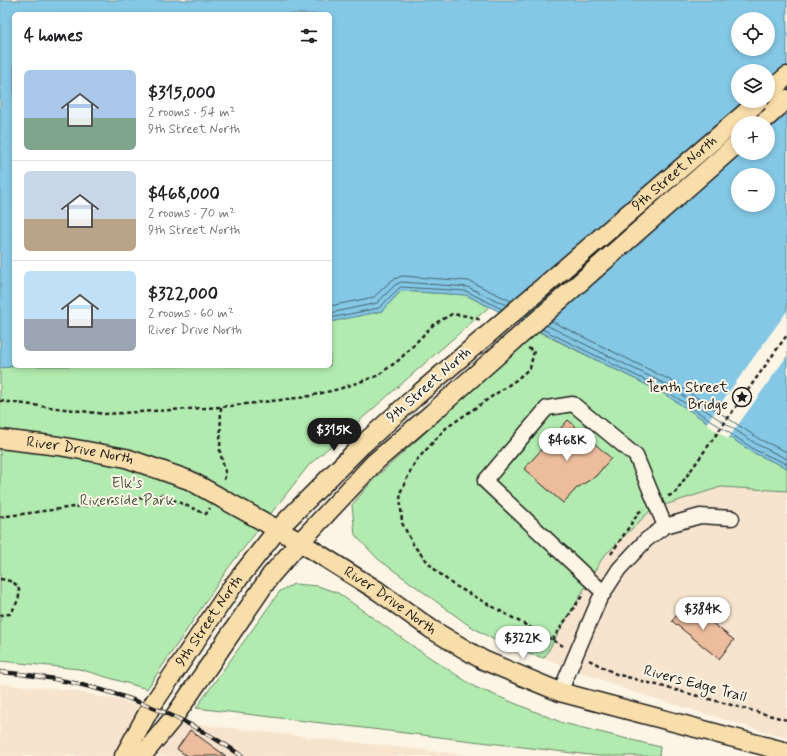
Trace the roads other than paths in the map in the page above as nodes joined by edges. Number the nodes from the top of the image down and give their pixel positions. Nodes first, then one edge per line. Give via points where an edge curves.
1 (787, 76) edge
2 (775, 87) edge
3 (787, 100) edge
4 (751, 108) edge
5 (769, 116) edge
6 (731, 149) edge
7 (0, 439) edge
8 (732, 518) dead end
9 (664, 526) junction
10 (277, 530) junction
11 (300, 542) junction
12 (604, 593) junction
13 (560, 692) junction
14 (787, 752) edge
15 (124, 756) edge
16 (142, 756) edge

1 - 2 main road
3 - 5 main road
4 - 10 main road, 9th Street North, bridge via 414,398 362,445
6 - 11 main road, 9th Street North, bridge via 375,462
7 - 10 main road, River Drive North via 126,458 189,480
8 - 9 lane via 700,516
9 - 12 lane via 646,540 619,569
9 - 12 lane via 636,456 572,404 547,408 484,481
10 - 11 main road, River Drive North
10 - 15 main road, 9th Street North via 228,593 151,708
11 - 13 main road, River Drive North via 378,591 431,629 483,660
11 - 16 main road, 9th Street North via 271,574 174,717
12 - 13 lane
13 - 14 main road, River Drive North

